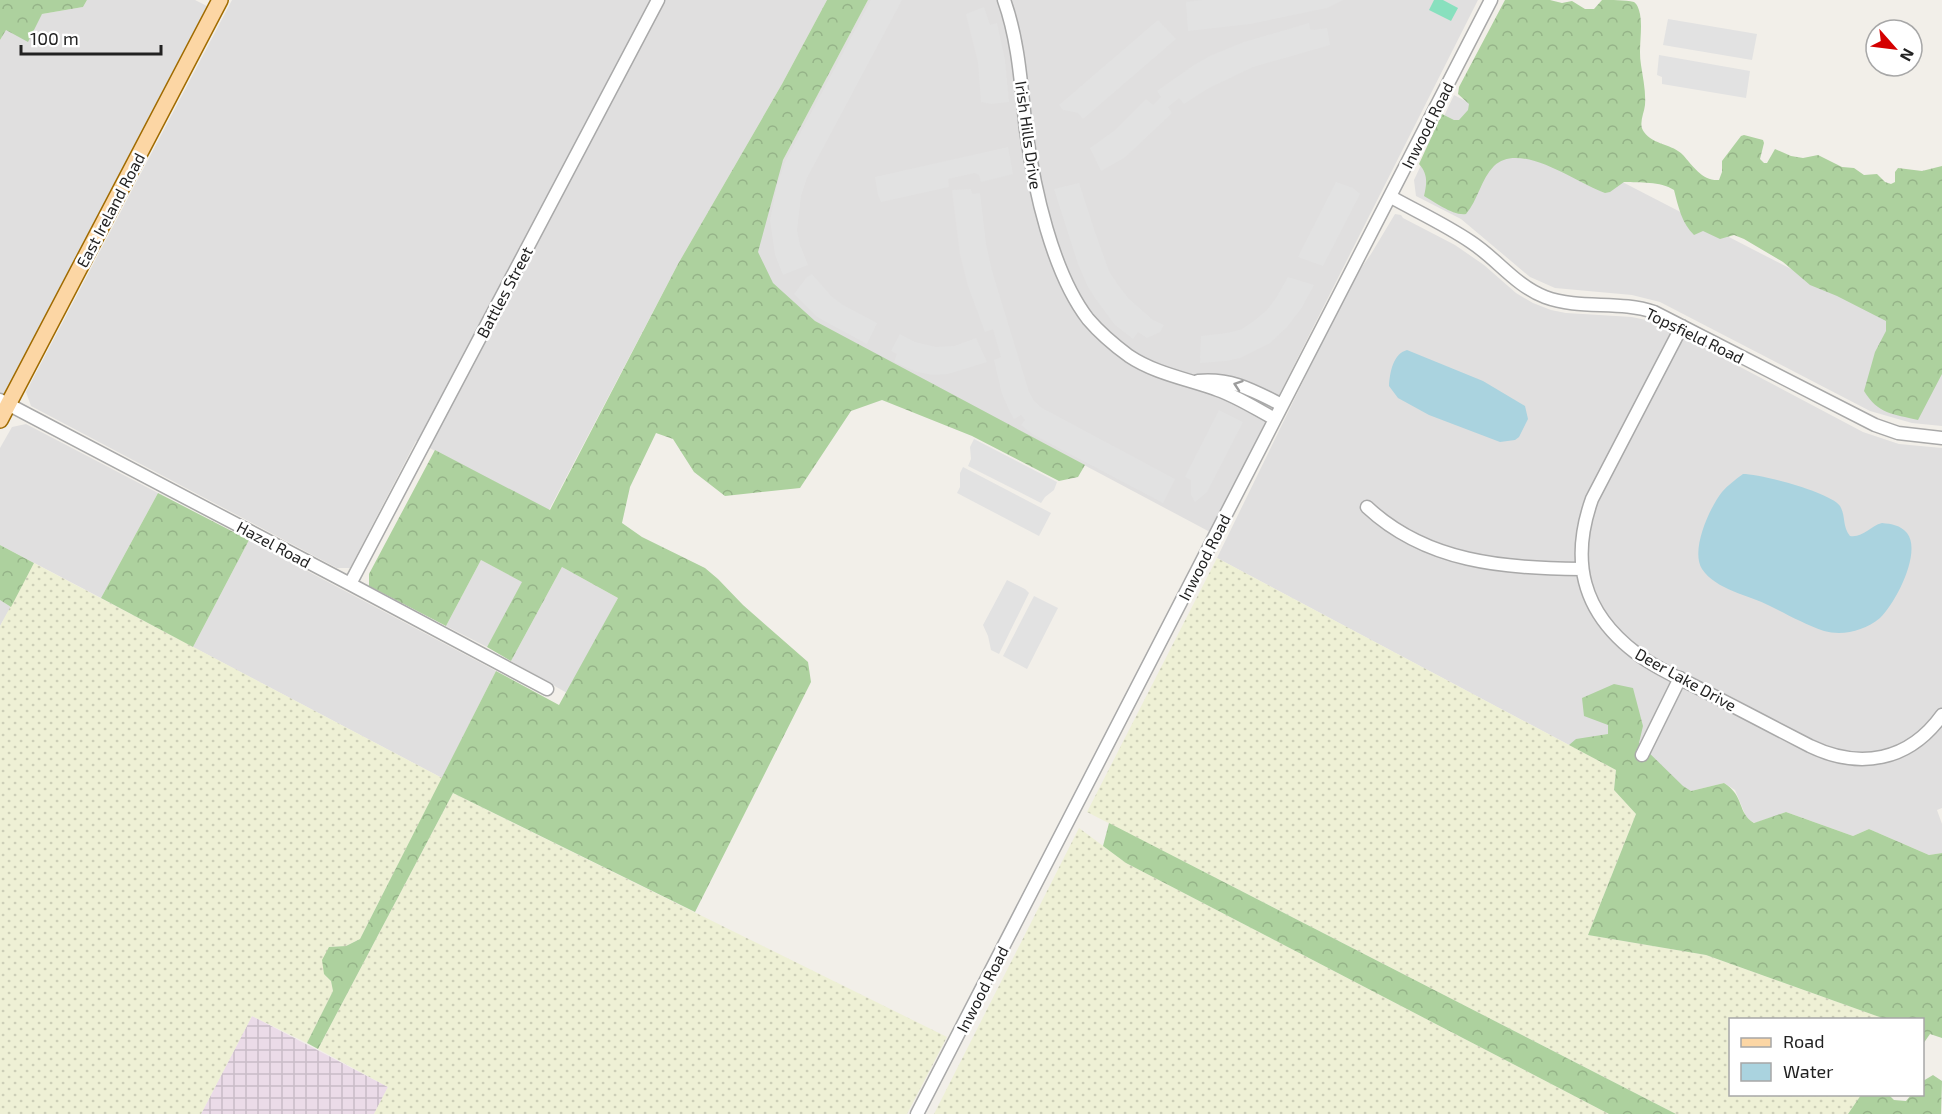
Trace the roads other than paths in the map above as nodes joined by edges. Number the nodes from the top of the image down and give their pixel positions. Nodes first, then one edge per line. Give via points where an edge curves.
1 (220, 0) edge
2 (658, 0) edge
3 (1005, 0) edge
4 (1491, 0) edge
5 (1391, 197) junction
6 (1682, 326) junction
7 (1192, 382) junction
8 (4, 403) edge
9 (1282, 405) junction
10 (1275, 419) junction
11 (0, 420) edge
12 (1942, 438) edge
13 (1367, 507) dead end
14 (1582, 569) junction
15 (351, 584) junction
16 (1680, 678) junction
17 (547, 689) dead end
18 (1940, 719) edge
19 (1642, 754) dead end
20 (917, 1114) edge

1 - 8 main road, East Ireland Road
2 - 15 street, Battles Street
3 - 7 street, Irish Hills Drive via 1019,58 1030,161 1039,202 1072,293 1087,318 1117,347 1139,362
4 - 5 street, Inwood Road
5 - 6 street, Topsfield Road via 1471,241 1538,294 1568,302 1644,309
5 - 9 street, Inwood Road
6 - 12 street, Topsfield Road via 1875,425 1898,433
6 - 14 street, Deer Lake Drive via 1592,498 1582,537
9 -> 7 street, Irish Hills Drive via 1235,383
7 - 10 street, Irish Hills Drive via 1222,391
8 - 11 main road, East Ireland Road
8 - 15 street, Hazel Road
9 - 10 street, Inwood Road
10 - 20 street, Inwood Road
13 - 14 street via 1405,535 1467,560 1514,567
14 - 16 street, Deer Lake Drive via 1593,604 1617,638 1644,659
15 - 17 street, Hazel Road
16 - 18 street, Deer Lake Drive via 1810,746 1843,758 1871,759 1897,753 1918,741
16 - 19 street

